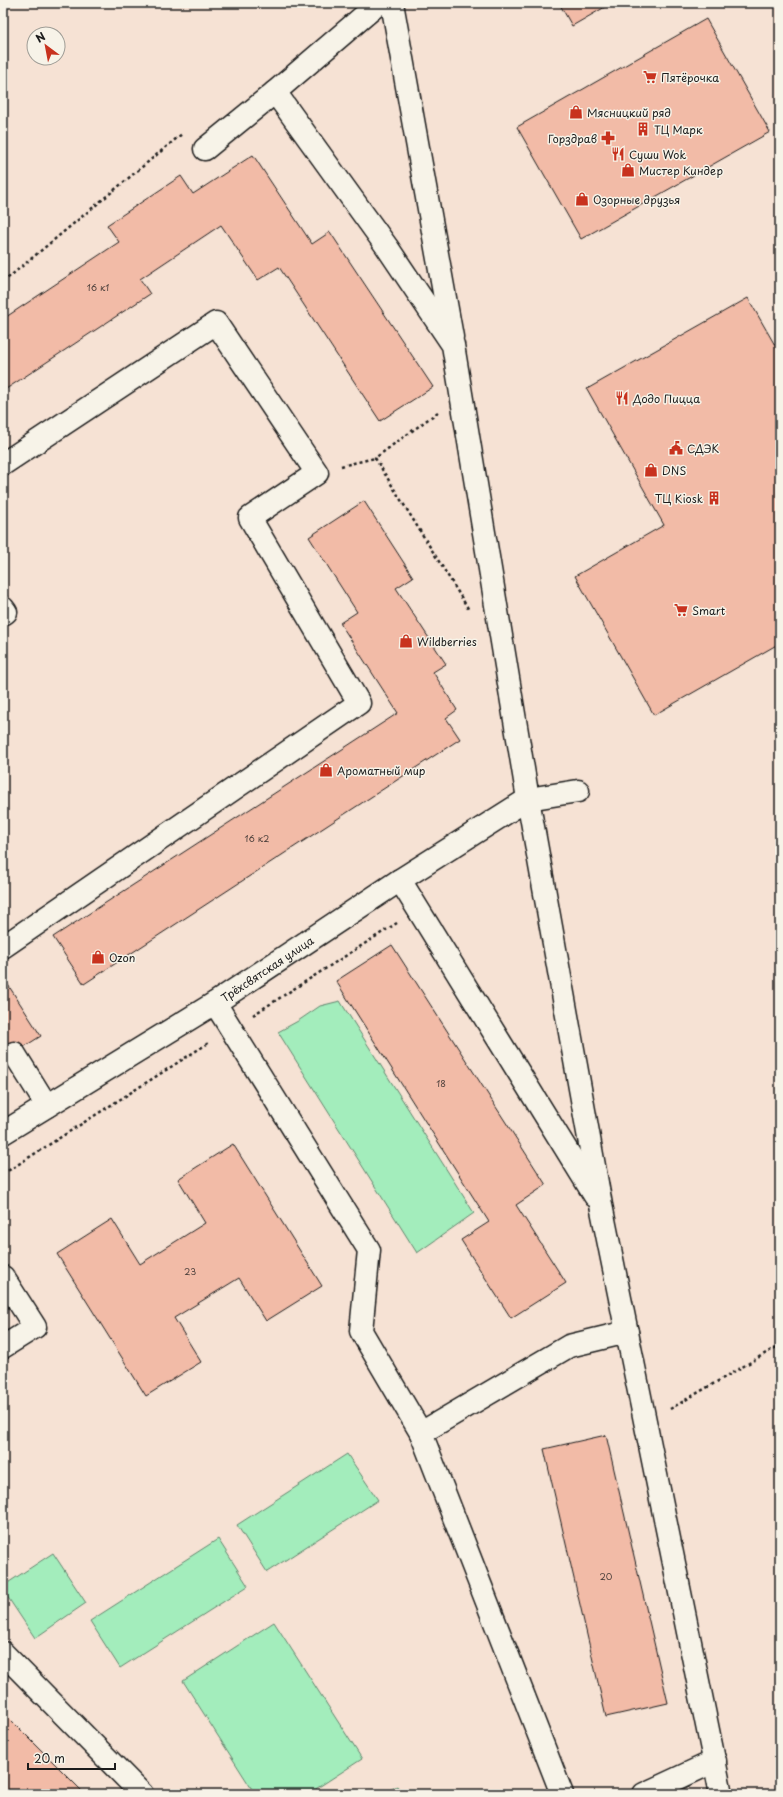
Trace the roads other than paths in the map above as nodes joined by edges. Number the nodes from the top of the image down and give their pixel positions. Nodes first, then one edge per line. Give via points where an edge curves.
1 (379, 3) edge
2 (392, 3) edge
3 (275, 92) junction
4 (205, 149) dead end
5 (453, 345) junction
6 (3, 464) edge
7 (3, 608) edge
8 (3, 614) edge
9 (578, 790) dead end
10 (528, 799) junction
11 (400, 880) junction
12 (3, 946) edge
13 (215, 1003) junction
14 (14, 1053) dead end
15 (47, 1106) junction
16 (3, 1133) edge
17 (601, 1205) junction
18 (3, 1277) edge
19 (627, 1332) junction
20 (3, 1347) edge
21 (421, 1433) junction
22 (3, 1653) edge
23 (715, 1762) junction
24 (142, 1794) edge
25 (562, 1794) edge
26 (644, 1794) edge
27 (721, 1794) edge

1 - 3 lane
2 - 5 lane
3 - 4 lane
3 - 5 lane via 387,247
5 - 10 lane
6 - 12 lane via 216,323 317,473 250,518 359,703
7 - 8 lane via 6,612
9 - 10 lane
10 - 11 lane, Трёхсвятская улица
10 - 17 lane
11 - 13 lane, Трёхсвятская улица
11 - 17 lane
13 - 15 lane, Трёхсвятская улица
13 - 21 lane via 369,1250 361,1331
14 - 15 lane
15 - 16 lane, Трёхсвятская улица
17 - 19 lane
18 - 20 lane via 35,1327
19 - 21 lane via 569,1346
19 - 23 lane
21 - 25 lane
22 - 24 lane
23 - 26 lane
23 - 27 lane

